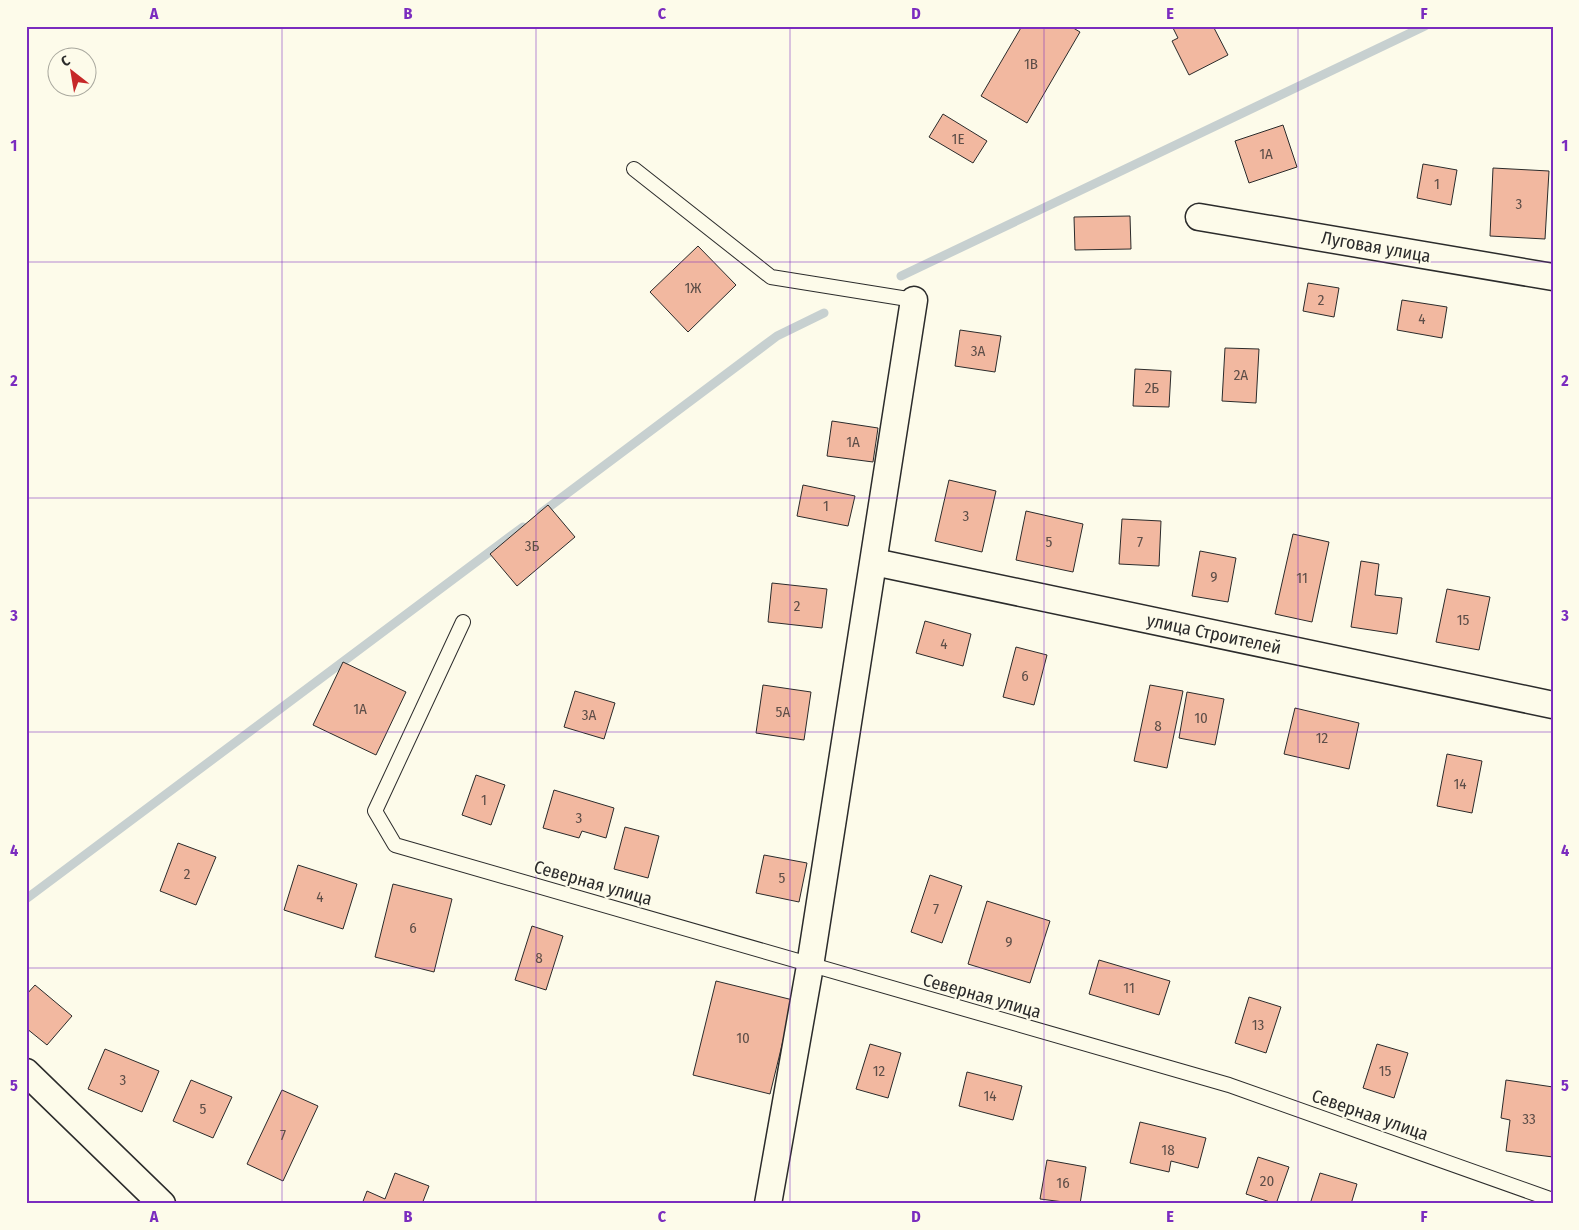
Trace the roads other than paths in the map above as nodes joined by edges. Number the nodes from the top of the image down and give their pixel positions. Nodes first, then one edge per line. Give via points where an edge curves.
1 (634, 169) dead end
2 (1199, 217) dead end
3 (1553, 277) edge
4 (914, 300) joint
5 (874, 562) junction
6 (463, 622) dead end
7 (1553, 705) edge
8 (810, 966) junction
9 (26, 1072) edge
10 (1553, 1200) edge
11 (162, 1204) edge
12 (768, 1204) edge

1 - 4 lane via 771,277
2 - 3 street, Луговая улица
4 - 5 street
5 - 7 street, улица Строителей
5 - 8 street
6 - 8 lane, Северная улица via 375,811 395,845
8 - 10 lane, Северная улица via 1228,1085
8 - 12 street
9 - 11 street

